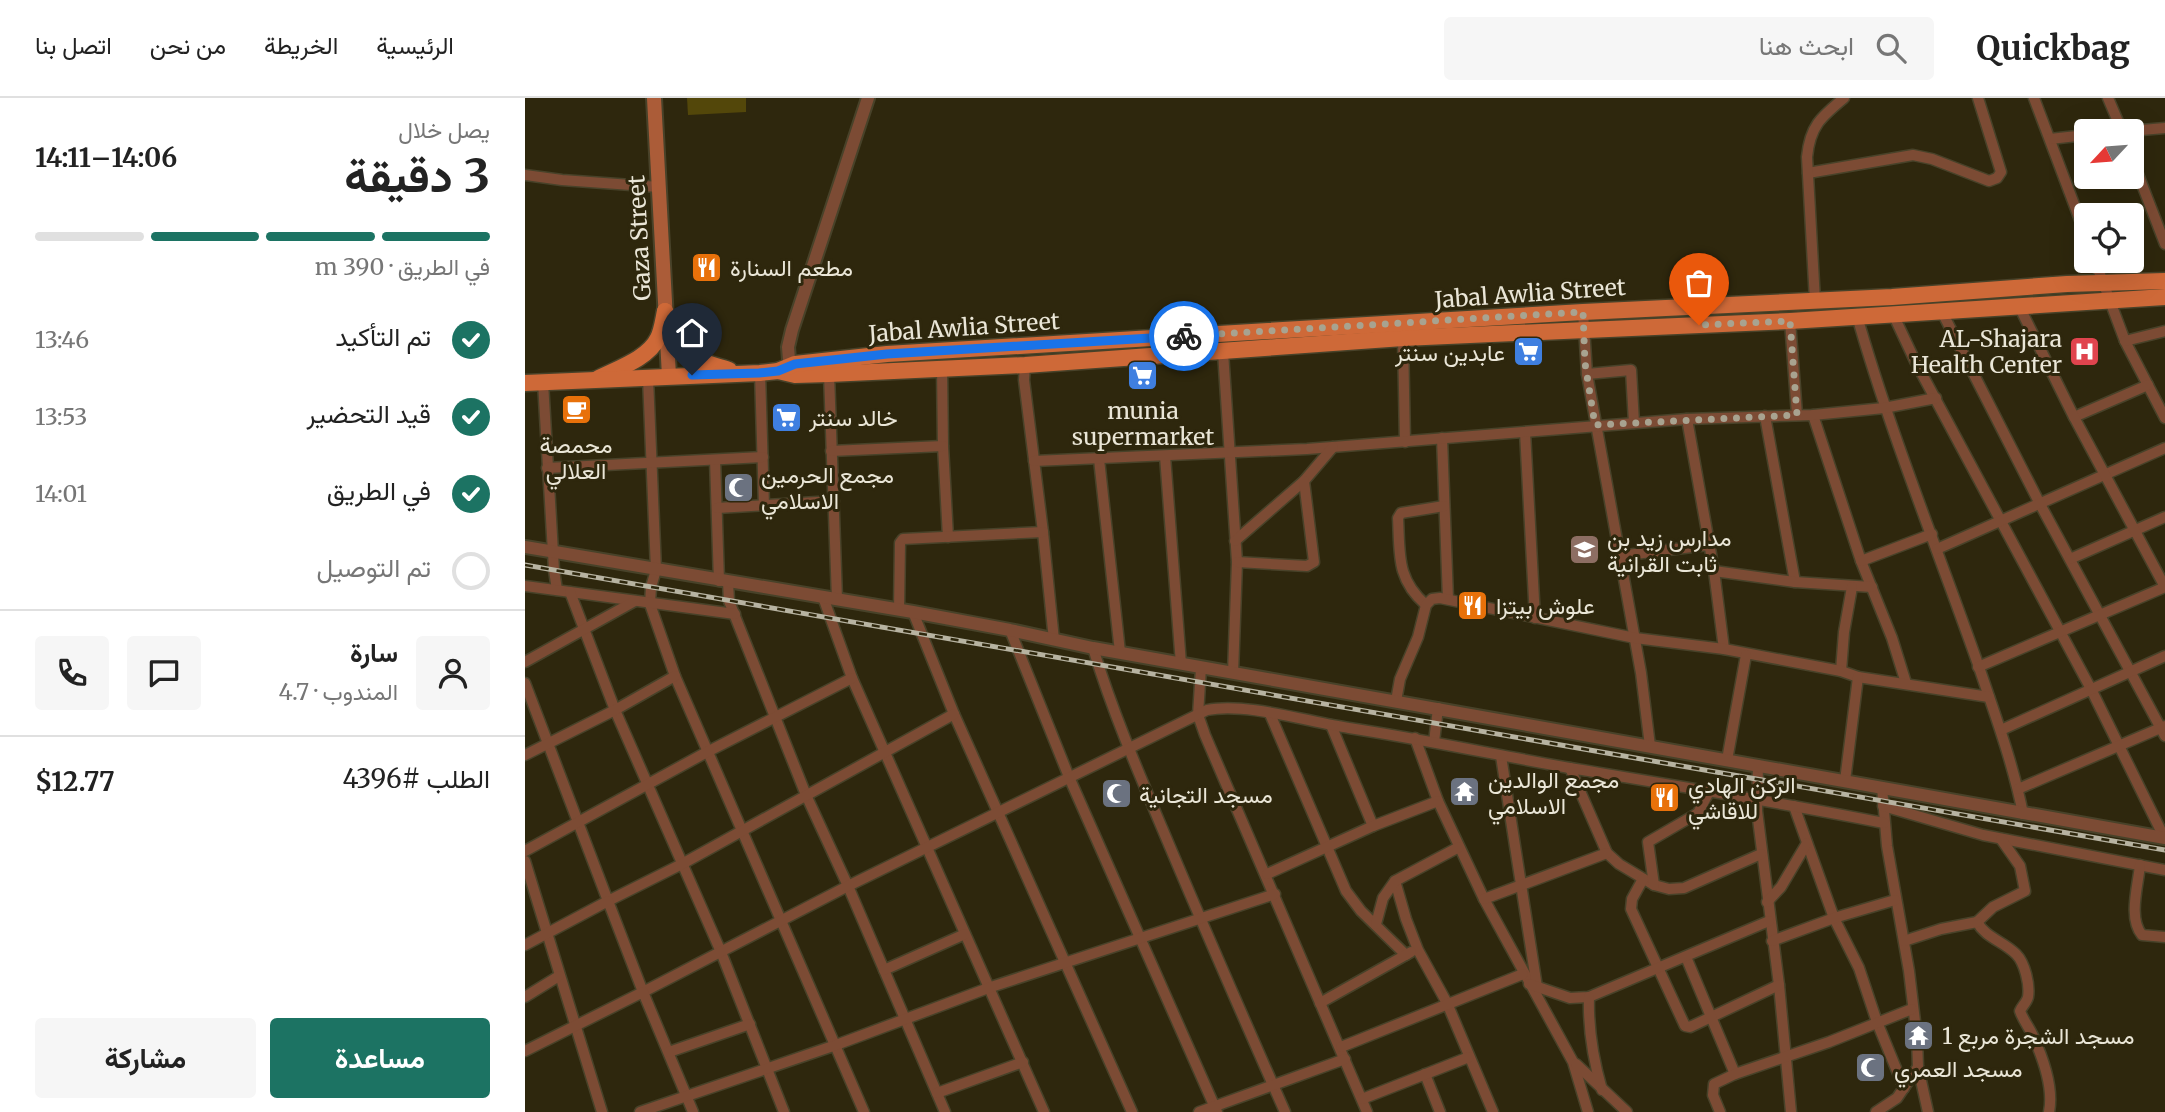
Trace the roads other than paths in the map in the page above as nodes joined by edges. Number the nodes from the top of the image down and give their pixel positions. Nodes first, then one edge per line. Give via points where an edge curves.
1 (654, 98) edge
2 (868, 98) edge
3 (1844, 98) edge
4 (1978, 98) edge
5 (2034, 98) edge
6 (2108, 98) edge
7 (2117, 119) edge
8 (2165, 128) edge
9 (2144, 130) edge
10 (2074, 136) edge
11 (2050, 139) junction
12 (1808, 173) junction
13 (525, 174) edge
14 (659, 187) junction
15 (2144, 189) edge
16 (2074, 204) edge
17 (2165, 244) edge
18 (2099, 273) edge
19 (2165, 281) edge
20 (2103, 284) junction
21 (2165, 297) edge
22 (2109, 300) junction
23 (1815, 301) junction
24 (2019, 306) junction
25 (1941, 310) junction
26 (665, 311) junction
27 (1583, 312) junction
28 (1893, 314) junction
29 (1857, 316) junction
30 (1790, 321) junction
31 (1583, 331) junction
32 (2165, 331) edge
33 (1403, 338) junction
34 (2125, 341) junction
35 (1223, 352) junction
36 (1025, 365) junction
37 (942, 368) junction
38 (786, 370) junction
39 (738, 373) junction
40 (759, 373) junction
41 (829, 374) junction
42 (1587, 374) junction
43 (669, 376) junction
44 (648, 378) junction
45 (593, 381) junction
46 (543, 382) junction
47 (525, 383) edge
48 (2148, 385) junction
49 (1936, 398) junction
50 (1884, 408) junction
51 (1766, 415) junction
52 (1797, 415) junction
53 (1813, 415) junction
54 (2074, 417) junction
55 (2165, 418) edge
56 (1687, 419) junction
57 (1634, 423) junction
58 (1595, 425) junction
59 (1525, 432) junction
60 (1442, 438) junction
61 (1405, 442) junction
62 (943, 446) junction
63 (1333, 447) junction
64 (2165, 448) edge
65 (831, 452) junction
66 (1230, 452) junction
67 (1165, 456) junction
68 (763, 457) junction
69 (1099, 459) junction
70 (715, 460) junction
71 (1034, 461) junction
72 (650, 463) junction
73 (547, 468) junction
74 (2106, 476) junction
75 (1304, 481) junction
76 (834, 501) junction
77 (2040, 504) junction
78 (765, 506) junction
79 (1444, 506) junction
80 (717, 508) junction
81 (2165, 517) edge
82 (2002, 522) junction
83 (2133, 531) junction
84 (1043, 532) junction
85 (1932, 534) junction
86 (948, 537) junction
87 (1235, 541) junction
88 (1708, 545) junction
89 (525, 547) edge
90 (1937, 549) junction
91 (553, 552) junction
92 (1619, 556) junction
93 (2070, 559) junction
94 (1861, 561) junction
95 (1237, 562) junction
96 (656, 570) junction
97 (1714, 571) junction
98 (724, 582) junction
99 (1795, 582) junction
100 (525, 586) edge
101 (1852, 587) junction
102 (1872, 587) junction
103 (557, 590) junction
104 (570, 592) junction
105 (823, 597) junction
106 (837, 599) junction
107 (1448, 599) junction
108 (635, 600) junction
109 (650, 604) junction
110 (1426, 605) junction
111 (899, 610) junction
112 (913, 612) junction
113 (735, 614) junction
114 (2099, 615) junction
115 (1535, 618) junction
116 (586, 630) junction
117 (1010, 630) junction
118 (2060, 631) junction
119 (1635, 638) junction
120 (1053, 640) junction
121 (1093, 648) junction
122 (1724, 649) junction
123 (1120, 652) junction
124 (1746, 655) junction
125 (2165, 656) edge
126 (525, 662) edge
127 (1181, 664) junction
128 (1979, 667) junction
129 (1201, 668) junction
130 (1841, 671) junction
131 (2131, 671) junction
132 (1233, 673) junction
133 (675, 676) junction
134 (1858, 677) junction
135 (852, 678) junction
136 (525, 683) edge
137 (1906, 683) junction
138 (2091, 689) junction
139 (1989, 697) junction
140 (1395, 701) junction
141 (1438, 708) junction
142 (615, 710) junction
143 (954, 714) junction
144 (1270, 714) junction
145 (1198, 715) junction
146 (776, 717) junction
147 (1331, 725) junction
148 (2001, 730) junction
149 (2163, 730) edge
150 (1415, 738) junction
151 (1434, 741) junction
152 (549, 743) junction
153 (2119, 745) junction
154 (1650, 746) junction
155 (1129, 749) junction
156 (707, 752) junction
157 (885, 752) junction
158 (525, 755) edge
159 (1501, 755) junction
160 (1727, 760) junction
161 (1758, 765) junction
162 (1570, 768) junction
163 (1069, 777) junction
164 (1845, 781) junction
165 (649, 784) junction
166 (1882, 787) junction
167 (2018, 789) junction
168 (1710, 790) junction
169 (806, 795) junction
170 (1756, 798) junction
171 (1438, 801) junction
172 (1794, 806) junction
173 (1884, 806) junction
174 (999, 814) junction
175 (2023, 814) junction
176 (1884, 823) junction
177 (577, 824) junction
178 (1373, 825) junction
179 (743, 830) junction
180 (2001, 838) junction
181 (2164, 838) edge
182 (1807, 843) junction
183 (927, 847) junction
184 (1459, 847) junction
185 (1325, 848) junction
186 (525, 850) edge
187 (1607, 853) junction
188 (1761, 854) junction
189 (525, 861) edge
190 (683, 864) junction
191 (2140, 865) junction
192 (2165, 870) edge
193 (1267, 874) junction
194 (1643, 879) junction
195 (1395, 881) junction
196 (1521, 885) junction
197 (1654, 885) junction
198 (848, 886) junction
199 (1275, 894) junction
200 (1484, 899) junction
201 (1895, 900) junction
202 (608, 901) junction
203 (1767, 902) junction
204 (1834, 918) junction
205 (1200, 919) junction
206 (782, 920) junction
207 (1769, 921) junction
208 (1976, 922) junction
209 (1376, 924) junction
210 (547, 933) junction
211 (965, 934) junction
212 (2165, 937) edge
213 (1141, 938) junction
214 (1772, 941) junction
215 (1904, 941) junction
216 (525, 945) edge
217 (1418, 950) junction
218 (721, 952) junction
219 (1406, 955) junction
220 (1686, 957) junction
221 (1064, 962) junction
222 (1658, 968) junction
223 (884, 971) junction
224 (1523, 974) junction
225 (559, 976) junction
226 (1779, 985) junction
227 (1533, 986) junction
228 (991, 987) junction
229 (643, 992) junction
230 (525, 996) edge
231 (1589, 997) junction
232 (1320, 1003) junction
233 (1447, 1003) junction
234 (1912, 1009) junction
235 (1712, 1016) junction
236 (904, 1019) junction
237 (1877, 1022) junction
238 (750, 1024) junction
239 (575, 1026) junction
240 (836, 1045) junction
241 (1341, 1047) junction
242 (525, 1051) edge
243 (669, 1052) junction
244 (1786, 1056) junction
245 (1469, 1057) junction
246 (1345, 1059) junction
247 (1023, 1062) junction
248 (1573, 1062) junction
249 (1918, 1067) junction
250 (768, 1068) junction
251 (1425, 1074) junction
252 (1735, 1074) junction
253 (1273, 1085) junction
254 (1904, 1088) junction
255 (1602, 1090) junction
256 (937, 1093) junction
257 (686, 1095) junction
258 (1362, 1099) junction
259 (1216, 1109) edge
260 (602, 1112) edge
261 (640, 1112) edge
262 (693, 1112) edge
263 (783, 1112) edge
264 (864, 1112) edge
265 (945, 1112) edge
266 (1044, 1112) edge
267 (1132, 1112) edge
268 (1199, 1112) edge
269 (1285, 1112) edge
270 (1367, 1112) edge
271 (1440, 1112) edge
272 (1493, 1112) edge
273 (1588, 1112) edge
274 (1627, 1112) edge
275 (1720, 1112) edge
276 (1791, 1112) edge
277 (1876, 1112) edge
278 (1928, 1112) edge
279 (2049, 1112) edge

1 - 14 main road, Gaza Street
2 - 38 street via 792,330
3 - 12 street via 1821,117 1809,136
4 - 12 street via 2001,172 1997,178 1989,181 1913,155
5 - 11 street
6 - 7 street
8 - 9 street
10 - 11 street
11 - 16 street
12 - 23 street
13 - 14 street
14 - 26 main road, Gaza Street
15 - 17 street
18 - 20 street
19 - 20 main road, Jabal Awlia Street
20 - 22 street
20 - 23 main road, Jabal Awlia Street
21 - 22 main road, Jabal Awlia Street
22 - 24 main road, Jabal Awlia Street
22 - 34 street
23 - 27 main road, Jabal Awlia Street
24 - 25 main road, Jabal Awlia Street
24 - 54 street
25 - 28 main road, Jabal Awlia Street
25 - 77 street
26 - 39 main road via 689,354
26 - 43 main road, Gaza Street
26 - 45 main road via 652,347
27 - 31 street
27 - 38 main road, Jabal Awlia Street via 887,354
28 - 29 main road, Jabal Awlia Street
28 - 49 street
29 - 30 main road, Jabal Awlia Street
29 - 50 street
30 - 31 main road, Jabal Awlia Street
30 - 52 street
31 - 33 main road, Jabal Awlia Street
31 - 42 street
32 - 34 street
33 - 35 main road, Jabal Awlia Street
33 - 61 street
34 - 48 street
35 - 36 main road, Jabal Awlia Street
35 - 66 street
36 - 37 main road, Jabal Awlia Street
36 - 71 street
37 - 41 main road, Jabal Awlia Street
37 - 62 street
38 - 40 main road
38 - 41 main road, Jabal Awlia Street
39 - 40 main road
39 - 43 main road
40 - 68 street
41 - 65 street
42 - 57 street via 1631,369
42 - 58 street
43 - 44 main road
44 - 45 main road
44 - 72 street
45 - 46 main road
46 - 47 main road
46 - 73 street
48 - 54 street
48 - 55 street
49 - 50 street
49 - 82 street
50 - 53 street
50 - 85 street
51 - 52 street
51 - 56 street
51 - 99 street
52 - 53 street
53 - 94 street
54 - 74 street
56 - 57 street
56 - 88 street
57 - 58 street
58 - 59 street
58 - 92 street
59 - 60 street
59 - 115 street
60 - 61 street
60 - 79 street
61 - 63 street
62 - 65 street
62 - 86 street
63 - 66 street
63 - 75 street
64 - 74 street
65 - 76 street
66 - 67 street
66 - 87 street
67 - 69 street
67 - 127 street
68 - 70 street
68 - 78 street
69 - 71 street
69 - 123 street
70 - 72 street
70 - 80 street
71 - 84 street
72 - 73 street
72 - 96 street
73 - 91 street
74 - 77 street
74 - 83 street
75 - 87 street
75 - 95 street via 1314,562 1307,566
76 - 78 street
76 - 106 street
77 - 82 street
77 - 93 street
78 - 80 street
79 - 107 street
79 - 110 street via 1407,511 1398,518 1403,575
80 - 98 street
81 - 83 street
82 - 90 street
82 - 118 street
83 - 93 street
83 - 114 street via 2165,587
84 - 86 street
84 - 120 street
85 - 90 street
85 - 94 street
86 - 111 street via 901,541
87 - 95 street
88 - 92 street
88 - 97 street
89 - 91 street
90 - 128 street
91 - 96 street
91 - 103 street
92 - 119 street
93 - 114 street
94 - 102 street
95 - 132 street
96 - 98 street
96 - 109 street
97 - 99 street
97 - 122 street
98 - 105 street
98 - 113 street
99 - 101 street
100 - 103 street
101 - 102 street
101 - 130 street
102 - 137 street
103 - 104 street
104 - 108 street
104 - 116 street
105 - 106 street
105 - 135 street
106 - 111 street
107 - 110 street via 1432,599
107 - 115 street
108 - 109 street
108 - 116 street
109 - 113 street
109 - 133 street
110 - 140 street
111 - 112 street
112 - 117 street
112 - 143 street
113 - 146 street
114 - 118 street
114 - 131 street
115 - 119 street
116 - 126 street
116 - 142 street
117 - 120 street
117 - 163 street
118 - 128 street
118 - 138 street
119 - 122 street
119 - 154 street
120 - 121 street
121 - 123 street
121 - 155 street
122 - 124 street
123 - 127 street
124 - 130 street
124 - 160 street
125 - 131 street
127 - 129 street
128 - 139 street
129 - 132 street
129 - 145 street
130 - 134 street
131 - 138 street
131 - 149 street
132 - 140 street
133 - 142 street
133 - 156 street
134 - 137 street
134 - 164 street
135 - 146 street
135 - 157 street
136 - 152 street
137 - 139 street
138 - 148 street
138 - 153 street
139 - 148 street
140 - 141 street
141 - 151 street
141 - 154 street
142 - 152 street
142 - 165 street
143 - 157 street
143 - 174 street
144 - 145 street via 1218,708
144 - 147 street
144 - 185 street
145 - 155 street
145 - 193 street
146 - 156 street
146 - 169 street
147 - 150 street
147 - 178 street
148 - 167 street
149 - 153 street
150 - 151 street
150 - 171 street
151 - 159 street
152 - 158 street
152 - 177 street
153 - 167 street
153 - 181 street
154 - 160 street
155 - 163 street
155 - 205 street
156 - 165 street
156 - 179 street
157 - 169 street
157 - 183 street
159 - 162 street
159 - 196 street
160 - 161 street
161 - 164 street
161 - 170 street
162 - 168 street
162 - 187 street
163 - 174 street
163 - 213 street
164 - 166 street
165 - 177 street
165 - 190 street
166 - 173 street
166 - 175 street
167 - 175 street
168 - 170 street
168 - 197 street via 1698,813 1648,842
169 - 179 street
169 - 198 street
170 - 172 street
170 - 188 street
171 - 178 street
171 - 184 street
172 - 176 street
172 - 182 street
173 - 176 street
173 - 180 street
174 - 183 street
174 - 221 street
175 - 181 street
176 - 201 street
177 - 186 street
177 - 202 street
178 - 185 street
179 - 190 street
179 - 206 street
180 - 191 street
180 - 208 street via 2020,866 2025,891 1993,906
182 - 203 street
182 - 204 street
183 - 198 street
183 - 211 street
184 - 195 street
184 - 200 street
185 - 193 street
185 - 209 street via 1346,891
187 - 194 street
187 - 196 street
188 - 197 street via 1684,888
188 - 203 street
189 - 210 street
190 - 202 street
190 - 218 street
191 - 192 street
191 - 212 street via 2136,928 2142,935
193 - 199 street
194 - 197 street
194 - 222 street via 1631,909
195 - 209 street via 1383,898
195 - 217 street
196 - 200 street
196 - 227 street
198 - 206 street
198 - 223 street
199 - 205 street
199 - 232 street
200 - 224 street
201 - 204 street
201 - 215 street
202 - 210 street
202 - 229 street
203 - 207 street
204 - 214 street
204 - 237 street via 1859,968
205 - 213 street
205 - 253 street
206 - 218 street
206 - 240 street
207 - 214 street
207 - 220 street
208 - 215 street
208 - 279 street via 2017,955 2023,967 2028,998 2020,1011 2047,1078
209 - 219 street
210 - 216 street
210 - 225 street
211 - 223 street
211 - 228 street
213 - 221 street
213 - 259 street
214 - 226 street
215 - 234 street
217 - 219 street
217 - 233 street
218 - 229 street
218 - 238 street
219 - 232 street
220 - 222 street
220 - 235 street
221 - 228 street
221 - 267 street
222 - 231 street
222 - 235 street via 1685,1026
223 - 236 street
224 - 227 street
224 - 233 street
225 - 230 street
225 - 239 street
226 - 235 street
226 - 244 street
227 - 231 street via 1570,998
227 - 248 street
228 - 236 street
228 - 247 street
229 - 239 street
229 - 243 street
231 - 255 street via 1592,1050
232 - 241 street
233 - 241 street
233 - 245 street
234 - 237 street
234 - 249 street
235 - 252 street
236 - 240 street
236 - 256 street
237 - 244 street
237 - 254 street
238 - 243 street
238 - 250 street
239 - 242 street
239 - 260 street
240 - 250 street
240 - 264 street
241 - 246 street
243 - 257 street
244 - 252 street
244 - 276 street
245 - 251 street
245 - 272 street
246 - 253 street
246 - 258 street
247 - 256 street
247 - 266 street
248 - 255 street
248 - 273 street
249 - 254 street
249 - 278 street
250 - 257 street
250 - 263 street
251 - 258 street
251 - 271 street
252 - 275 street via 1714,1084
253 - 259 street
253 - 269 street
254 - 277 street
255 - 274 street
256 - 265 street
257 - 261 street
257 - 262 street
258 - 270 street
259 - 268 street

